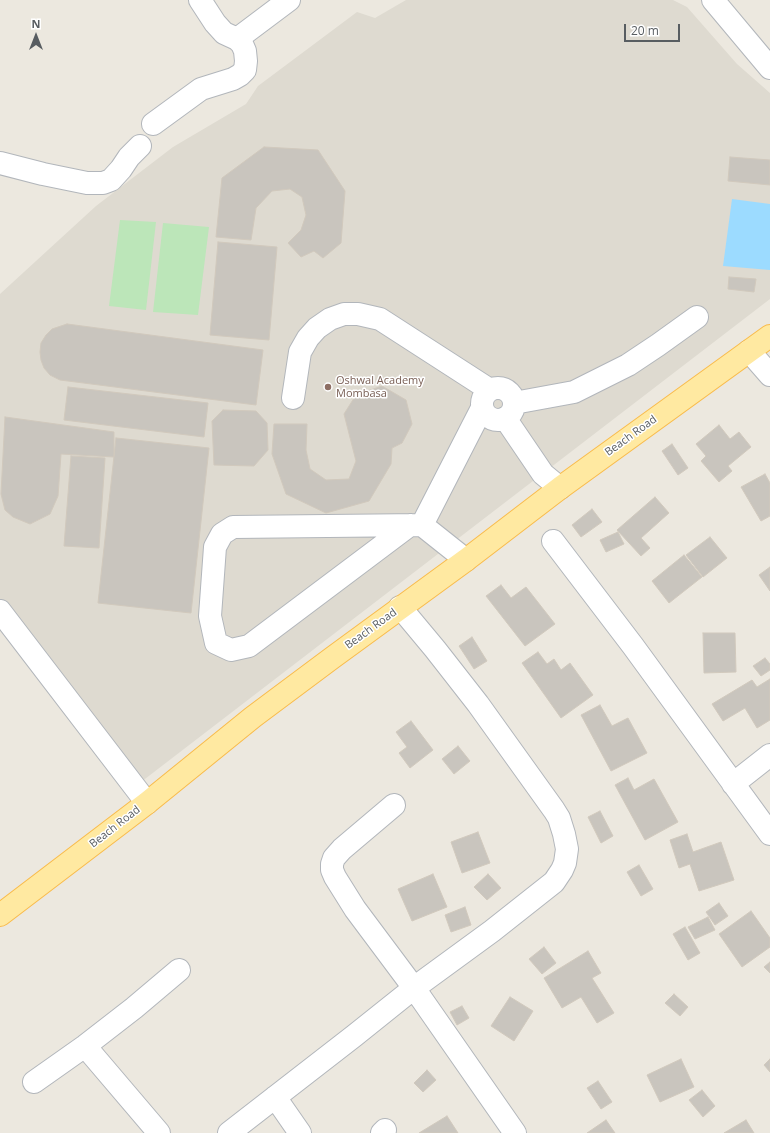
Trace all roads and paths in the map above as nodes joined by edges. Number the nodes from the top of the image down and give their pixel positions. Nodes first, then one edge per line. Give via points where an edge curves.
1 (200, 0) edge
2 (289, 0) edge
3 (714, 0) edge
4 (238, 39) junction
5 (770, 68) edge
6 (153, 124) dead end
7 (140, 146) dead end
8 (0, 163) edge
9 (697, 317) dead end
10 (770, 336) edge
11 (749, 351) junction
12 (770, 375) edge
13 (293, 398) dead end
14 (486, 399) junction
15 (509, 411) junction
16 (560, 488) junction
17 (416, 525) junction
18 (553, 541) dead end
19 (466, 560) junction
20 (400, 607) junction
21 (0, 611) edge
22 (770, 755) edge
23 (733, 784) junction
24 (147, 803) junction
25 (394, 805) dead end
26 (770, 834) edge
27 (0, 915) edge
28 (179, 970) dead end
29 (414, 988) junction
30 (85, 1046) junction
31 (34, 1082) dead end
32 (275, 1097) junction
33 (159, 1133) edge
34 (229, 1133) edge
35 (300, 1133) edge
36 (515, 1133) edge

1 - 4 street via 224,33
2 - 4 street
3 - 5 street
4 - 6 street via 245,51 246,61 245,70 240,75 200,89
7 - 8 street via 111,180 103,183 87,183
9 - 15 street via 628,365 574,392
10 - 11 main road, Beach Road
11 - 12 street
11 - 16 main road, Beach Road
13 - 14 street via 300,352 308,338 330,319 344,314 358,314 380,319
14 - 15 street via 484,413 488,417 494,419
14 - 15 street via 495,388 506,390 513,398
14 - 17 street
15 - 16 street via 543,474
16 - 19 main road, Beach Road
17 - 17 street via 233,527 222,534 214,546 210,616 216,643 231,650 249,646
17 - 19 street
18 - 23 street via 634,646
19 - 20 main road, Beach Road
20 - 24 main road, Beach Road via 253,717
20 - 29 street via 478,704 537,785 559,818 567,849 565,863 554,882
21 - 24 street
22 - 23 street
23 - 26 street
24 - 27 main road, Beach Road
25 - 29 street via 342,849 334,858 332,870 355,909
28 - 30 street
29 - 32 street
29 - 36 street
30 - 31 street
30 - 33 street
32 - 34 street
32 - 35 street

